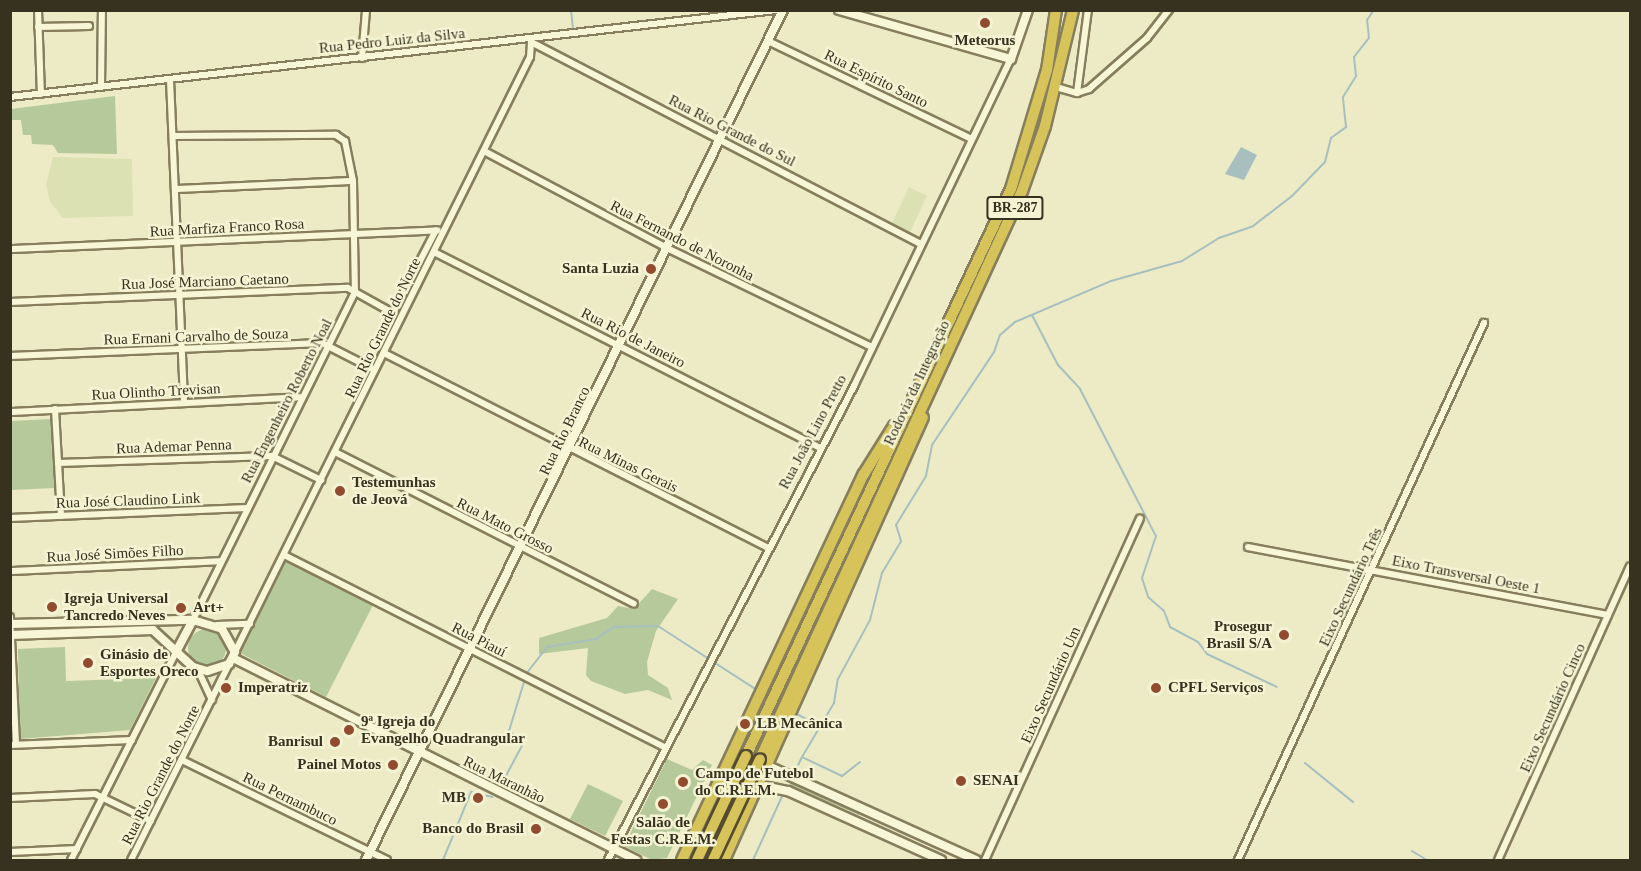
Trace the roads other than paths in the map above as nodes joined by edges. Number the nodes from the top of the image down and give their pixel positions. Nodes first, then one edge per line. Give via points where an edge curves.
1 (38, 10) edge
2 (102, 10) edge
3 (366, 10) edge
4 (776, 10) edge
5 (783, 10) edge
6 (839, 10) edge
7 (1028, 10) edge
8 (1056, 10) edge
9 (1073, 10) edge
10 (1088, 10) edge
11 (1169, 10) edge
12 (89, 26) dead end
13 (38, 27) junction
14 (531, 41) junction
15 (768, 41) junction
16 (362, 58) junction
17 (1011, 59) junction
18 (170, 80) junction
19 (101, 87) junction
20 (1056, 87) junction
21 (1077, 93) junction
22 (41, 94) junction
23 (10, 97) edge
24 (173, 136) junction
25 (722, 138) junction
26 (972, 139) junction
27 (484, 151) junction
28 (353, 182) junction
29 (175, 189) junction
30 (436, 230) junction
31 (445, 230) junction
32 (354, 234) junction
33 (177, 242) junction
34 (921, 244) junction
35 (10, 249) edge
36 (669, 249) junction
37 (434, 252) junction
38 (356, 292) junction
39 (179, 295) junction
40 (10, 302) edge
41 (1484, 323) dead end
42 (622, 345) junction
43 (328, 346) junction
44 (872, 347) junction
45 (182, 349) junction
46 (384, 353) junction
47 (10, 356) edge
48 (375, 370) junction
49 (917, 391) junction
50 (302, 397) junction
51 (184, 403) junction
52 (56, 410) junction
53 (10, 412) edge
54 (820, 448) junction
55 (571, 450) junction
56 (335, 453) junction
57 (272, 456) junction
58 (58, 463) junction
59 (321, 480) junction
60 (247, 508) junction
61 (61, 516) junction
62 (10, 518) edge
63 (1140, 519) dead end
64 (767, 547) junction
65 (1248, 547) dead end
66 (522, 549) junction
67 (284, 555) junction
68 (221, 561) junction
69 (1630, 566) edge
70 (1373, 569) junction
71 (10, 572) edge
72 (634, 604) dead end
73 (1608, 615) junction
74 (10, 617) edge
75 (193, 620) junction
76 (11, 624) edge
77 (250, 624) junction
78 (214, 625) junction
79 (11, 634) edge
80 (472, 650) junction
81 (176, 652) junction
82 (232, 658) junction
83 (198, 670) junction
84 (12, 691) edge
85 (212, 700) junction
86 (132, 740) junction
87 (13, 745) edge
88 (664, 747) junction
89 (419, 753) junction
90 (734, 756) junction
91 (182, 760) junction
92 (764, 762) junction
93 (759, 785) junction
94 (103, 797) junction
95 (10, 798) edge
96 (151, 821) junction
97 (77, 849) junction
98 (614, 849) junction
99 (10, 852) edge
100 (368, 856) edge
101 (682, 859) edge
102 (71, 861) edge
103 (131, 861) edge
104 (387, 861) edge
105 (608, 861) edge
106 (636, 861) edge
107 (697, 861) edge
108 (713, 861) edge
109 (724, 861) edge
110 (940, 861) edge
111 (976, 861) edge
112 (985, 861) edge
113 (1238, 861) edge
114 (1498, 861) edge

1 - 13 street
2 - 19 street
3 - 16 street
4 - 14 street, Rua Pedro Luiz da Silva
5 - 15 street, Rua Rio Branco
6 - 17 street
7 - 17 street, Rua João Lino Pretto
8 - 49 highway, Rodovia da Integração / BR-287 via 1047,70 1011,189
9 - 20 highway, Rodovia da Integração / BR-287
10 - 21 street
11 - 21 street via 1114,68
12 - 13 street
13 - 22 street
14 - 16 street, Rua Pedro Luiz da Silva
14 - 25 street, Rua Rio Grande do Sul
14 - 27 street, Rua Rio Grande do Norte via 530,57
15 - 25 street, Rua Rio Branco
15 - 26 street, Rua Espírito Santo
16 - 18 street, Rua Pedro Luiz da Silva
17 - 26 street, Rua João Lino Pretto
18 - 19 street, Rua Pedro Luiz da Silva
18 - 24 street
19 - 22 street, Rua Pedro Luiz da Silva
20 - 21 street
20 - 92 highway, Rodovia da Integração / BR-287 via 1022,191
22 - 23 street, Rua Pedro Luiz da Silva
24 - 28 street, Rua Engenheiro Roberto Noal via 336,135 345,141
24 - 29 street
25 - 34 street, Rua Rio Grande do Sul
25 - 36 street, Rua Rio Branco
26 - 34 street, Rua João Lino Pretto
27 - 31 street, Rua Rio Grande do Norte
27 - 36 street, Rua Fernando de Noronha
28 - 29 street
28 - 32 street, Rua Engenheiro Roberto Noal
29 - 33 street
30 - 31 street, Rua Marfiza Franco Rosa
30 - 32 street, Rua Marfiza Franco Rosa
30 - 38 street, Rua José Marciano Caetano via 393,313
31 - 37 street, Rua Rio Grande do Norte
32 - 33 street, Rua Marfiza Franco Rosa
32 - 38 street, Rua Engenheiro Roberto Noal
33 - 35 street, Rua Marfiza Franco Rosa
33 - 39 street
34 - 44 street, Rua João Lino Pretto
36 - 42 street, Rua Rio Branco
36 - 44 street, Rua Fernando de Noronha
37 - 42 street, Rua Rio de Janeiro
37 - 46 street, Rua Rio Grande do Norte
38 - 39 street, Rua José Marciano Caetano via 348,288
38 - 43 street, Rua Engenheiro Roberto Noal
39 - 40 street, Rua José Marciano Caetano
39 - 45 street
41 - 70 street, Eixo Secundário Três
42 - 54 street, Rua Rio de Janeiro
42 - 55 street, Rua Rio Branco
43 - 45 street, Rua Ernani Carvalho de Souza
43 - 48 street, Rua Ernani Carvalho de Souza
43 - 50 street, Rua Engenheiro Roberto Noal
44 - 54 street, Rua João Lino Pretto
45 - 47 street, Rua Ernani Carvalho de Souza
45 - 51 street
46 - 48 street, Rua Rio Grande do Norte
46 - 55 street, Rua Minas Gerais
48 - 56 street, Rua Rio Grande do Norte
49 - 90 highway, BR-287 via 864,474
49 - 107 highway, Rodovia da Integração / BR-287, bridge
50 - 51 street, Rua Olintho Trevisan
50 - 57 street, Rua Engenheiro Roberto Noal
51 - 52 street, Rua Olintho Trevisan
52 - 53 street, Rua Olintho Trevisan
52 - 58 street
54 - 64 street, Rua João Lino Pretto
55 - 64 street, Rua Minas Gerais
55 - 66 street, Rua Rio Branco
56 - 59 street, Rua Rio Grande do Norte
56 - 66 street, Rua Mato Grosso
57 - 58 street, Rua Ademar Penna
57 - 59 street, Rua Ademar Penna
57 - 60 street, Rua Engenheiro Roberto Noal
58 - 61 street
59 - 67 street, Rua Rio Grande do Norte
60 - 61 street, Rua José Claudino Link
60 - 68 street, Rua Engenheiro Roberto Noal
61 - 62 street, Rua José Claudino Link
63 - 112 street, Eixo Secundário Um
64 - 88 street, Rua João Lino Pretto
65 - 70 street, Eixo Transversal Oeste 1
66 - 72 street, Rua Mato Grosso
66 - 80 street, Rua Rio Branco
67 - 77 street, Rua Rio Grande do Norte
67 - 80 street, Rua Piauí
68 - 71 street, Rua José Simões Filho
68 - 75 street, Rua Engenheiro Roberto Noal
69 - 73 street, Eixo Secundário Cinco
70 - 73 street, Eixo Transversal Oeste 1
70 - 113 street, Eixo Secundário Três
73 - 114 street, Eixo Secundário Cinco
74 - 76 street
75 - 76 street
75 - 78 street
75 - 81 street
76 - 79 street
77 - 78 street
77 - 82 street, Rua Rio Grande do Norte
78 - 82 street
79 - 81 street via 144,629 160,634
79 - 84 street
80 - 88 street, Rua Piauí
80 - 89 street, Rua Rio Branco
81 - 83 street
81 - 86 street
82 - 83 street
82 - 85 street, Rua Rio Grande do Norte
82 - 89 street, Rua Maranhão
83 - 85 street, Rua Rio Grande do Norte
84 - 87 street
85 - 91 street, Rua Rio Grande do Norte
86 - 87 street
86 - 94 street
88 - 98 street, Rua João Lino Pretto
89 - 98 street, Rua Maranhão
89 - 100 street, Rua Rio Branco
90 - 92 highway
90 - 101 highway, BR-287
91 - 96 street, Rua Rio Grande do Norte
91 - 100 street, Rua Pernambuco
92 - 93 highway, BR-287
92 - 108 highway, BR-287, bridge
92 - 111 street
93 - 109 highway, BR-287
93 - 110 street via 789,791
94 - 95 street
94 - 96 street
94 - 97 street
96 - 103 street, Rua Rio Grande do Norte
97 - 99 street
97 - 102 street
98 - 105 street, Rua João Lino Pretto
98 - 106 street, Rua Maranhão
100 - 104 street, Rua Pernambuco

